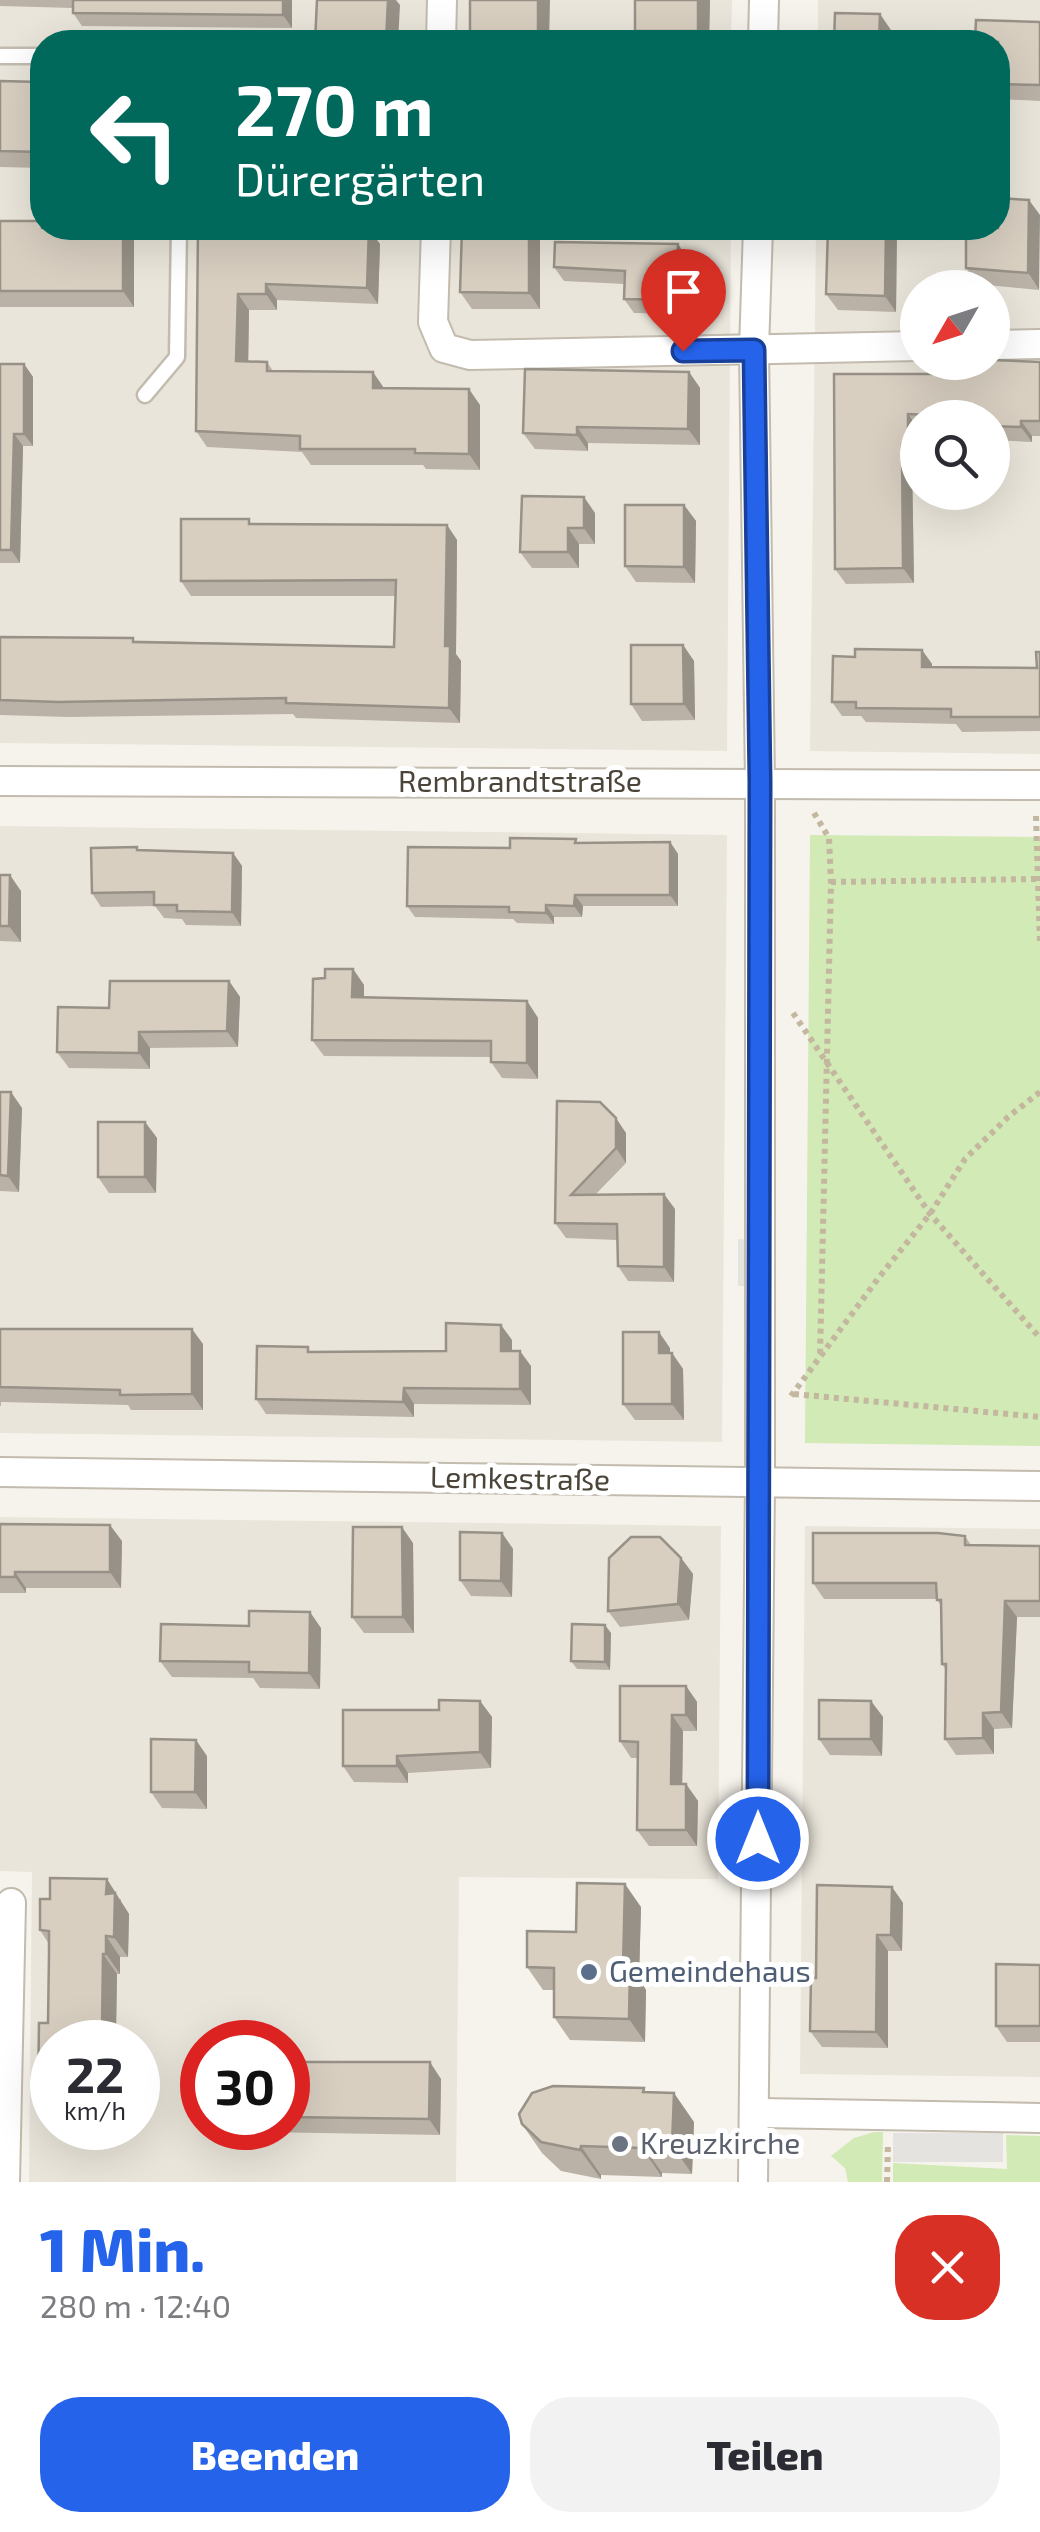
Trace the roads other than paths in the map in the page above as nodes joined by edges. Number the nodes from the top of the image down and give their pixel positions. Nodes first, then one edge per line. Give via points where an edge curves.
1 (442, 0) edge
2 (764, 0) edge
3 (441, 30) edge
4 (763, 30) edge
5 (0, 56) edge
6 (30, 56) edge
7 (179, 240) edge
8 (436, 240) edge
9 (758, 240) edge
10 (1040, 344) edge
11 (1010, 345) edge
12 (900, 346) edge
13 (754, 350) junction
14 (145, 396) dead end
15 (0, 781) edge
16 (760, 782) junction
17 (1038, 785) edge
18 (0, 1472) edge
19 (760, 1483) junction
20 (1040, 1486) edge
21 (12, 1903) dead end
22 (756, 2112) junction
23 (1040, 2118) edge
24 (5, 2182) edge
25 (753, 2182) edge

1 - 3 street
2 - 4 street
5 - 6 lane
7 - 14 lane via 177,357
8 - 13 street via 433,322 444,348 470,355
9 - 13 street
10 - 11 street
12 - 13 street
13 - 16 street
15 - 16 street, Rembrandtstraße
16 - 17 street, Rembrandtstraße
16 - 19 street
18 - 19 street, Lemkestraße
19 - 20 street, Lemkestraße
19 - 22 street
21 - 24 street
22 - 23 street
22 - 25 street

